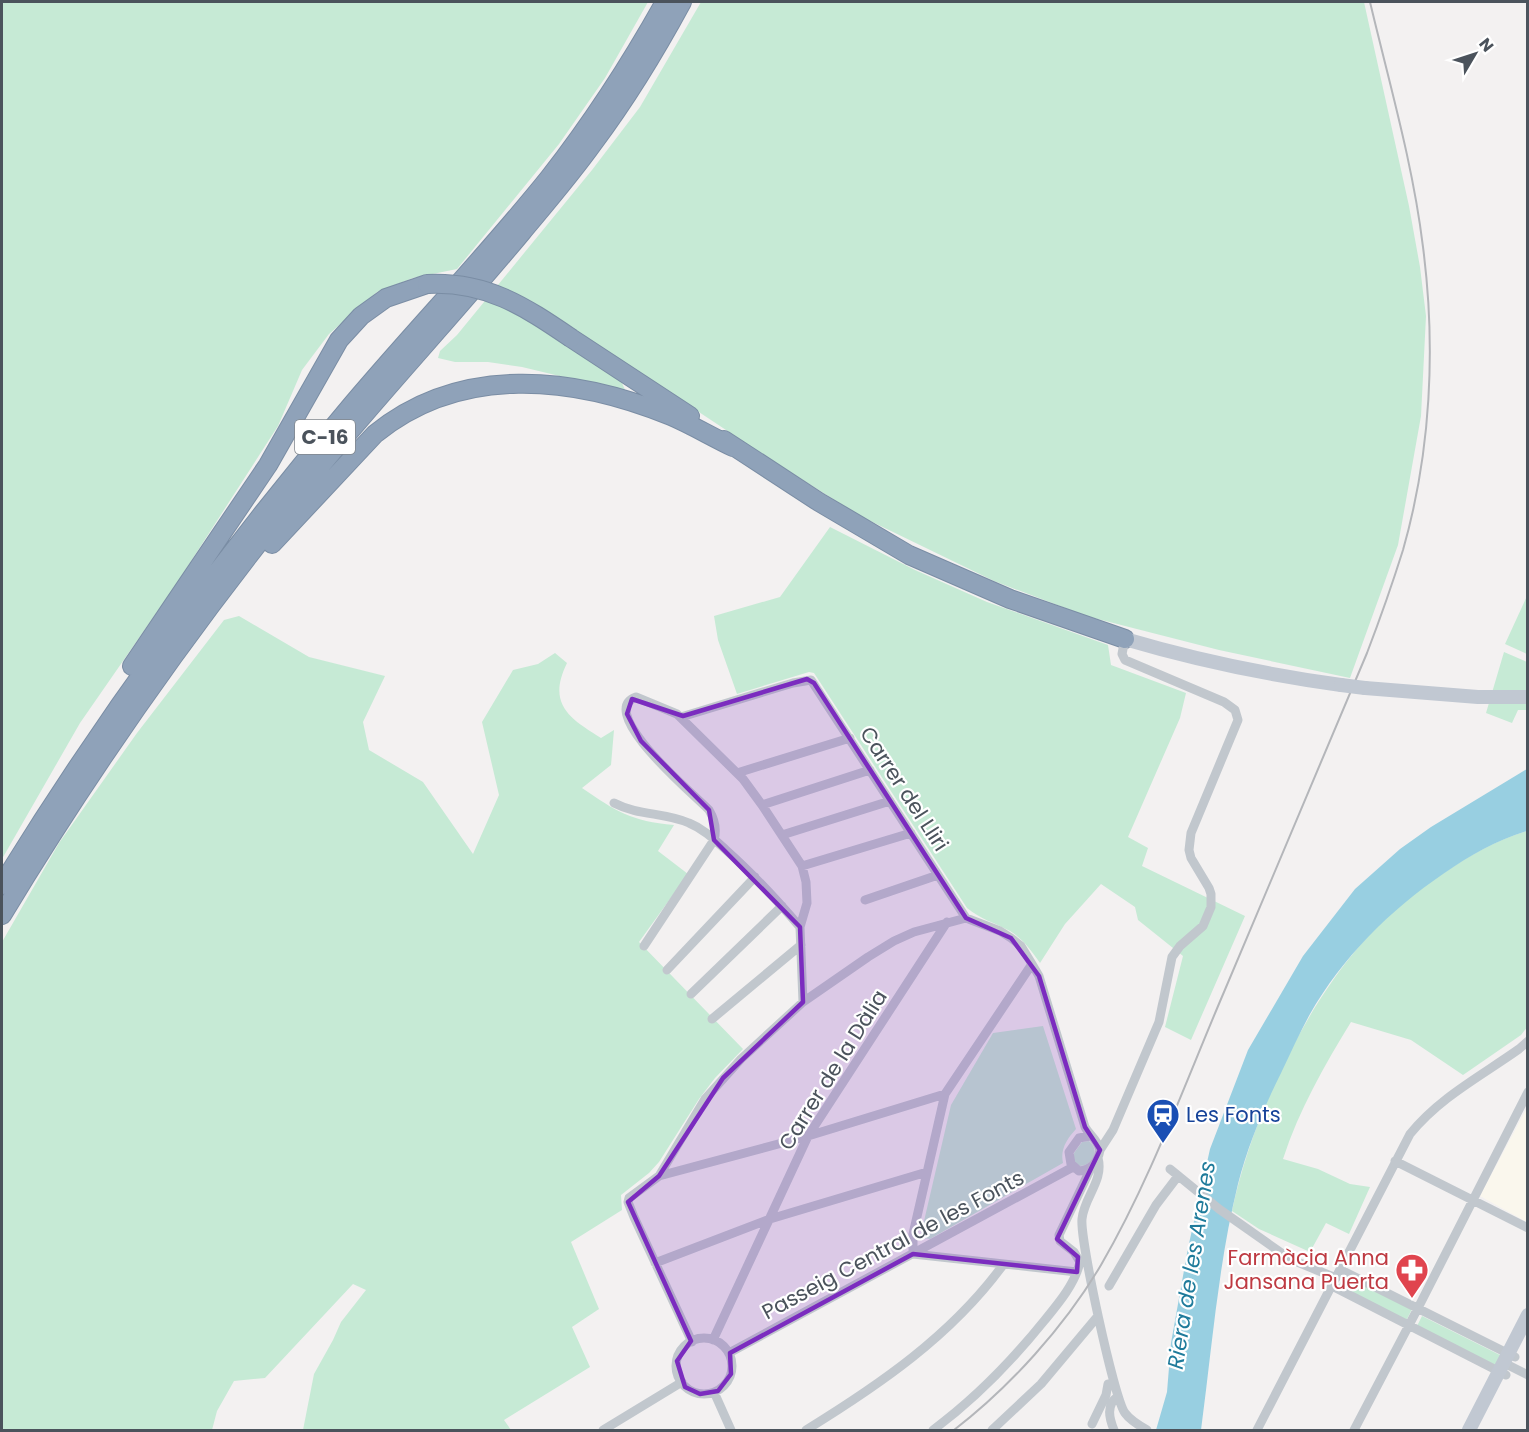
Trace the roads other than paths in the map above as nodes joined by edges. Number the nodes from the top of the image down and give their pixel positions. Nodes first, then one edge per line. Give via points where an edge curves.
1 (665, 2) edge
2 (682, 2) edge
3 (733, 447) junction
4 (1125, 639) junction
5 (179, 649) junction
6 (1527, 697) edge
7 (681, 717) junction
8 (850, 738) junction
9 (870, 770) junction
10 (737, 773) junction
11 (890, 801) junction
12 (614, 803) dead end
13 (762, 805) junction
14 (911, 833) junction
15 (782, 835) junction
16 (714, 840) junction
17 (802, 866) junction
18 (938, 875) junction
19 (755, 877) junction
20 (2, 884) edge
21 (865, 900) dead end
22 (782, 906) junction
23 (2, 915) edge
24 (966, 918) junction
25 (947, 922) junction
26 (801, 927) junction
27 (801, 945) junction
28 (644, 946) dead end
29 (1032, 964) junction
30 (668, 970) dead end
31 (691, 994) dead end
32 (803, 1002) junction
33 (712, 1019) dead end
34 (1527, 1041) edge
35 (1527, 1092) edge
36 (945, 1094) junction
37 (808, 1136) junction
38 (1090, 1136) junction
39 (1099, 1154) junction
40 (1395, 1161) junction
41 (1073, 1167) junction
42 (1091, 1168) junction
43 (1170, 1169) dead end
44 (927, 1172) junction
45 (659, 1176) junction
46 (1180, 1177) junction
47 (1473, 1200) junction
48 (770, 1219) junction
49 (1527, 1228) edge
50 (913, 1254) junction
51 (655, 1263) junction
52 (1003, 1265) junction
53 (1077, 1272) junction
54 (1336, 1278) junction
55 (1109, 1286) dead end
56 (1418, 1308) junction
57 (1527, 1315) edge
58 (1098, 1316) junction
59 (1409, 1326) junction
60 (1527, 1333) edge
61 (713, 1340) junction
62 (692, 1342) junction
63 (729, 1353) junction
64 (1508, 1365) junction
65 (1527, 1375) edge
66 (682, 1382) junction
67 (1108, 1384) dead end
68 (714, 1392) junction
69 (1118, 1396) junction
70 (1092, 1424) dead end
71 (603, 1431) edge
72 (731, 1431) edge
73 (806, 1431) edge
74 (933, 1431) edge
75 (992, 1431) edge
76 (1113, 1431) edge
77 (1147, 1431) edge
78 (1257, 1431) edge
79 (1354, 1431) edge
80 (1469, 1431) edge
81 (1478, 1431) edge

1 - 20 highway, C-16 via 612,89 549,178 301,465 179,622 88,751
2 - 5 highway, C-16 via 594,143 488,273 313,475
3 - 4 highway via 909,555 1010,599
3 - 5 highway via 655,411 580,389 488,385 439,396 392,420 375,434
3 - 20 highway, bridge via 519,305 485,290 427,284 379,302 339,340 268,465 64,769 19,844
4 - 6 main road, bridge via 1275,676 1365,688
4 - 39 street via 1125,660 1231,706 1237,715 1237,725 1189,842 1194,866 1211,894 1211,908 1203,927 1172,957 1159,1022
5 - 23 highway, C-16 via 99,762
7 - 8 street, Carrer del Lliri via 811,680
7 - 10 street
7 - 16 street via 636,697 627,706 631,724 647,749 709,810 716,827
8 - 9 street, Carrer del Lliri
8 - 10 street
9 - 11 street, Carrer del Lliri
9 - 13 street
10 - 13 street
11 - 14 street, Carrer del Lliri
11 - 15 street
12 - 16 street via 642,814 677,818
13 - 15 street
14 - 17 street
14 - 18 street, Carrer del Lliri
15 - 17 street
16 - 19 street
16 - 28 street
17 - 26 street via 807,903
18 - 21 street
18 - 24 street, Carrer del Lliri
19 - 22 street
19 - 30 street
22 - 26 street
22 - 31 street
24 - 25 street
24 - 29 street via 1011,938
25 - 32 street via 894,941
25 - 37 street, Carrer de la Dàlia
26 - 27 street
27 - 32 street
27 - 33 street
29 - 36 street
29 - 38 street
32 - 45 street via 741,1059 705,1099
34 - 40 street via 1429,1113 1410,1134
35 - 47 street
36 - 37 street
36 - 44 street
37 - 45 street
37 - 48 street, Carrer de la Dàlia
38 - 39 street via 1097,1142
38 - 41 street via 1073,1144 1068,1156
39 - 42 street
39 - 58 street via 1100,1174 1085,1204 1082,1226
40 - 47 street
40 - 54 street
41 - 42 street via 1079,1171
41 - 50 street, Passeig Central de les Fonts
42 - 53 street via 1059,1235 1060,1241 1078,1257
43 - 46 street
44 - 48 street
44 - 50 street via 913,1234
45 - 51 street via 627,1202
46 - 54 street via 1290,1259
46 - 55 street via 1156,1205
47 - 49 street
47 - 56 street
48 - 51 street
48 - 61 street, Carrer de la Dàlia
50 - 52 street
50 - 63 street, Passeig Central de les Fonts
51 - 62 street
52 - 53 street
52 - 73 street via 951,1324 915,1356
53 - 74 street via 1059,1302 1022,1348 987,1386
54 - 56 street
54 - 59 street
54 - 78 street
56 - 59 street
56 - 64 street
57 - 64 main road
58 - 69 street
58 - 75 street via 1041,1384
59 - 64 street
59 - 79 street
60 - 64 main road
61 - 62 street
61 - 63 street
62 - 66 street via 683,1348 677,1362
63 - 68 street via 731,1374 724,1386
64 - 65 street
64 - 80 main road
64 - 81 main road
66 - 68 street via 693,1392
66 - 71 street
67 - 70 street
68 - 72 street
69 - 76 street via 1109,1411
69 - 77 street via 1125,1413

